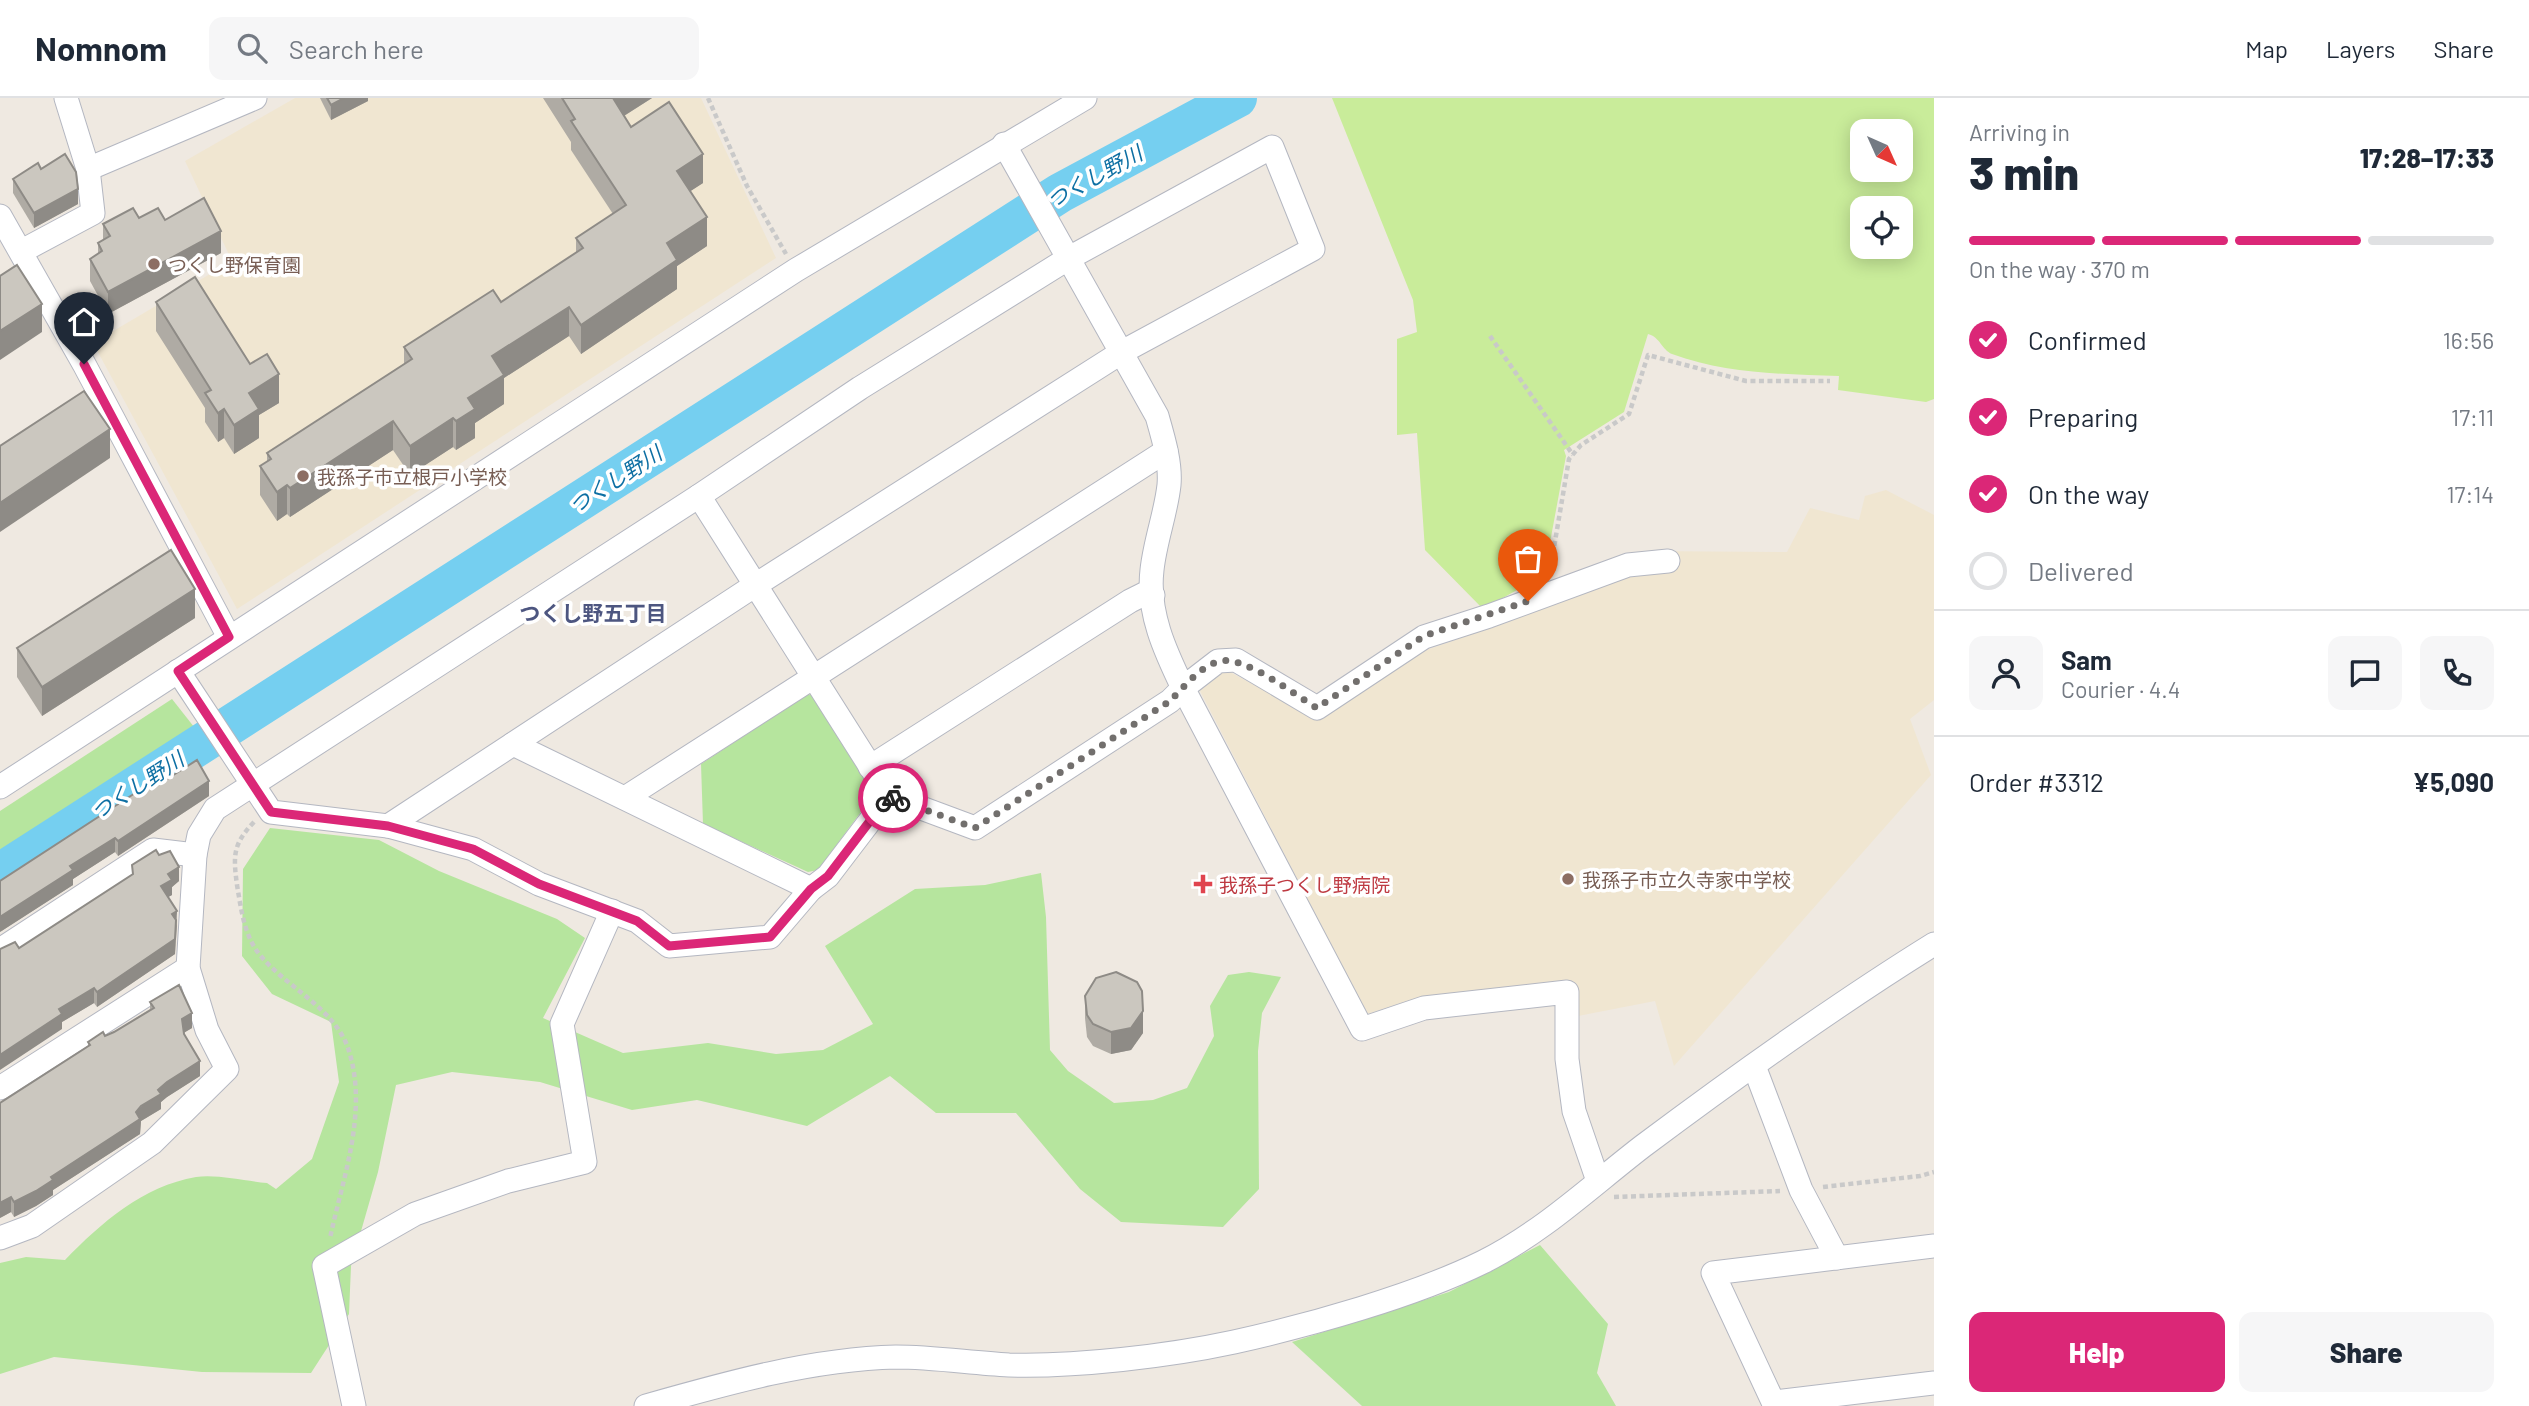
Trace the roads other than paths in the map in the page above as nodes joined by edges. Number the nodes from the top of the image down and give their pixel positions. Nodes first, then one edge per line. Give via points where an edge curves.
1 (66, 98) edge
2 (255, 98) edge
3 (1084, 98) edge
4 (1004, 144) junction
5 (88, 169) junction
6 (0, 216) edge
7 (22, 251) junction
8 (1069, 258) junction
9 (1122, 352) junction
10 (1166, 451) junction
11 (699, 496) junction
12 (1668, 561) dead end
13 (754, 586) junction
14 (1153, 594) junction
15 (229, 637) junction
16 (178, 671) junction
17 (812, 678) junction
18 (1183, 688) junction
19 (513, 744) junction
20 (870, 767) junction
21 (254, 785) junction
22 (0, 788) edge
23 (889, 796) junction
24 (625, 798) junction
25 (388, 826) junction
26 (195, 855) junction
27 (811, 889) junction
28 (611, 911) junction
29 (1934, 944) edge
30 (0, 950) edge
31 (188, 968) junction
32 (1754, 1066) junction
33 (0, 1088) edge
34 (1598, 1181) junction
35 (0, 1238) edge
36 (1934, 1246) edge
37 (1837, 1258) junction
38 (1934, 1383) edge
39 (1774, 1404) edge
40 (354, 1406) edge
41 (646, 1406) edge

1 - 5 street
2 - 5 street
3 - 4 street
4 - 8 street
4 - 15 street via 796,270
5 - 7 street via 93,213
6 - 7 street
7 - 15 street
8 - 9 street
8 - 9 street via 1272,147 1313,249
8 - 11 street via 860,388
9 - 10 street via 1157,416
9 - 13 street
10 - 14 street via 1169,483 1151,571
10 - 17 street
11 - 13 street
11 - 21 street
12 - 18 street via 1628,565 1424,636 1317,708 1236,660 1218,661
13 - 17 street
13 - 19 street
14 - 18 street via 1158,631
14 - 20 street via 1130,601
15 - 16 street
16 - 21 street
16 - 22 street
17 - 20 street
17 - 24 street
18 - 23 street via 1170,701 975,828
18 - 34 street via 1362,1029 1424,1008 1567,992 1567,1059 1574,1111
19 - 24 street
19 - 25 street
20 - 23 street
21 - 25 street via 271,812
21 - 26 street via 215,809 199,835
23 - 27 street via 828,876
24 - 27 street
25 - 28 street via 473,849 539,884
26 - 30 street via 153,850
26 - 31 street
27 - 28 street via 770,937 669,946 637,921
28 - 40 street via 562,1024 585,1162 508,1181 415,1214 324,1266
29 - 32 street
31 - 33 street
31 - 35 street via 208,1030 227,1069 152,1143 32,1226
32 - 34 street
32 - 37 street via 1801,1190
34 - 41 street via 1578,1200 1482,1263 1422,1287 1235,1342 1136,1357 1013,1365 897,1357 813,1365
36 - 37 street
37 - 39 street via 1713,1273
38 - 39 street

